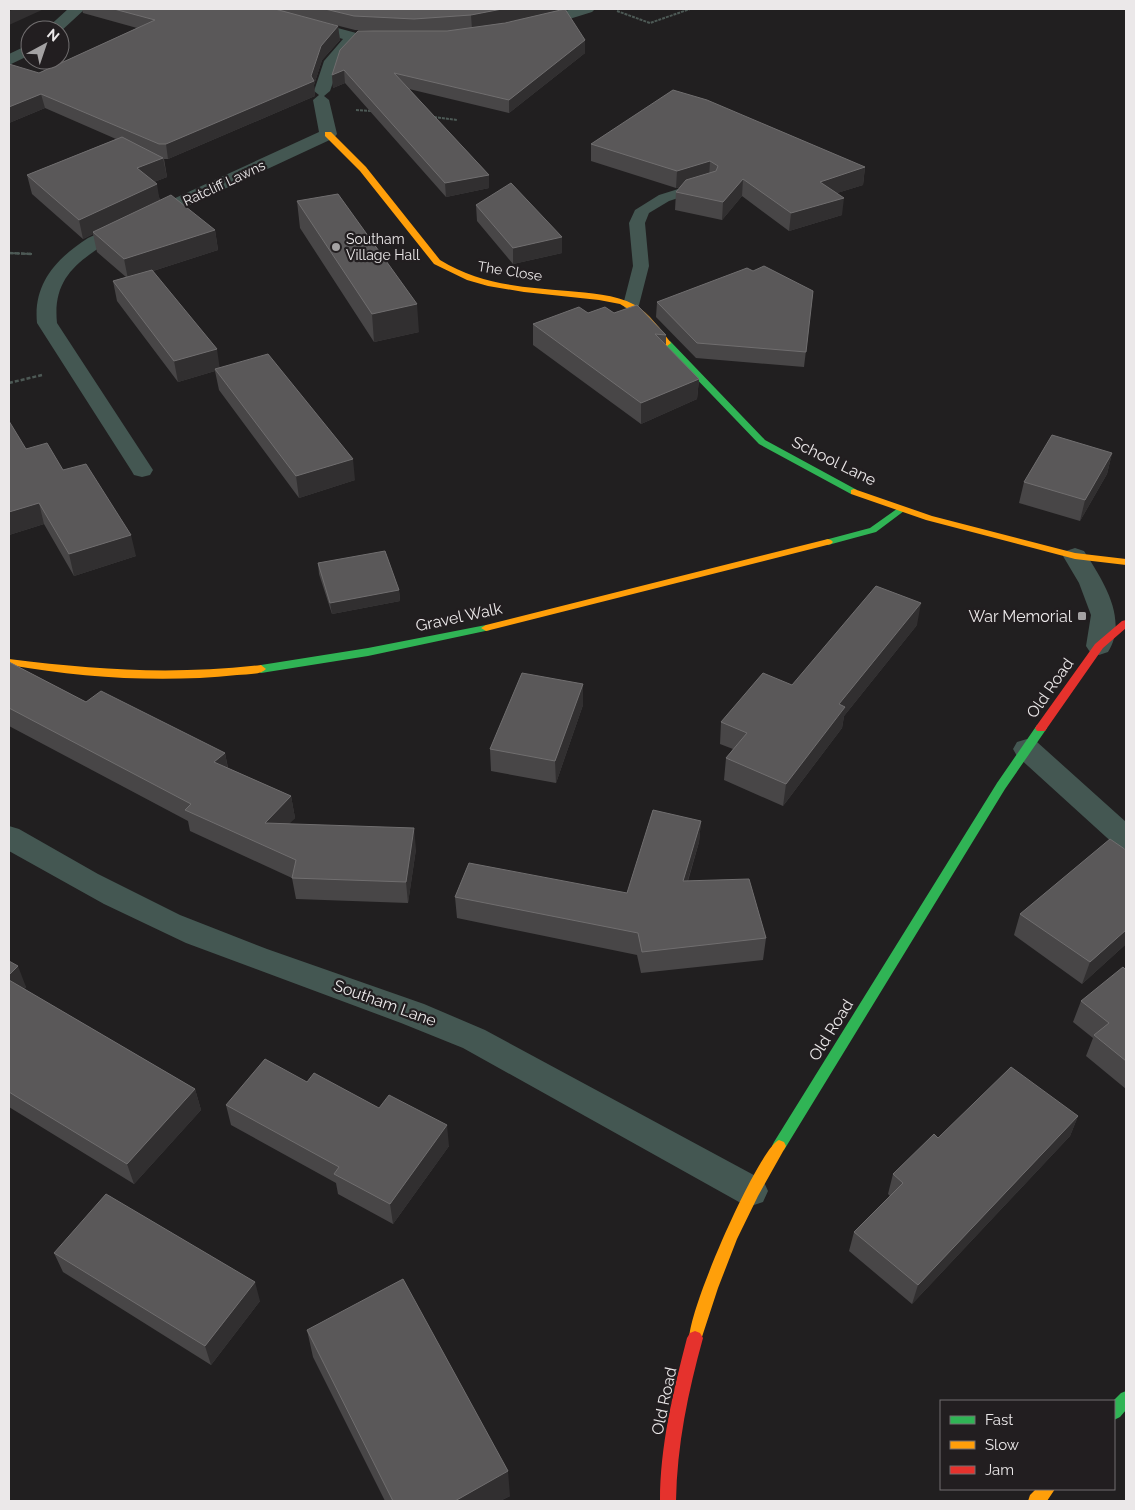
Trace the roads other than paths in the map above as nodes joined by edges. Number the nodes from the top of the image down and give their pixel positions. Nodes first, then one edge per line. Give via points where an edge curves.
1 (77, 9) edge
2 (250, 9) edge
3 (587, 9) edge
4 (64, 20) edge
5 (517, 30) edge
6 (354, 37) junction
7 (371, 38) edge
8 (20, 54) edge
9 (9, 60) edge
10 (328, 134) junction
11 (708, 184) edge
12 (632, 305) junction
13 (142, 470) dead end
14 (901, 509) junction
15 (1075, 556) junction
16 (1126, 562) edge
17 (1126, 623) edge
18 (1099, 646) junction
19 (9, 662) edge
20 (1027, 749) junction
21 (9, 837) edge
22 (1126, 838) edge
23 (751, 1191) junction
24 (1126, 1398) edge
25 (1115, 1411) edge
26 (1046, 1490) edge
27 (668, 1501) edge
28 (1036, 1501) edge

1 - 4 street
2 - 6 street
3 - 5 street
6 - 7 street
6 - 10 street via 332,61 322,100
8 - 9 street
10 - 12 street, The Close via 363,169 436,262 447,269 491,286 596,296
10 - 13 street, Ratcliff Lawns via 95,242 73,257 50,285 45,310 47,323
11 - 12 lane via 664,198 643,210 637,223 641,266
12 - 14 street, School Lane via 762,442 825,478
14 - 15 street, School Lane
14 - 19 street, Gravel Walk via 873,530 505,624 368,652 241,672 200,674 118,673 42,668
15 - 16 street, School Lane
15 - 18 street via 1092,583 1104,615
17 - 18 street, Old Road
18 - 20 street, Old Road
20 - 22 street
20 - 23 street, Old Road
21 - 23 street, Southam Lane via 129,903 224,946 427,1018 474,1039
23 - 27 street, Old Road via 707,1292 678,1401 668,1463
24 - 25 street
26 - 28 street

